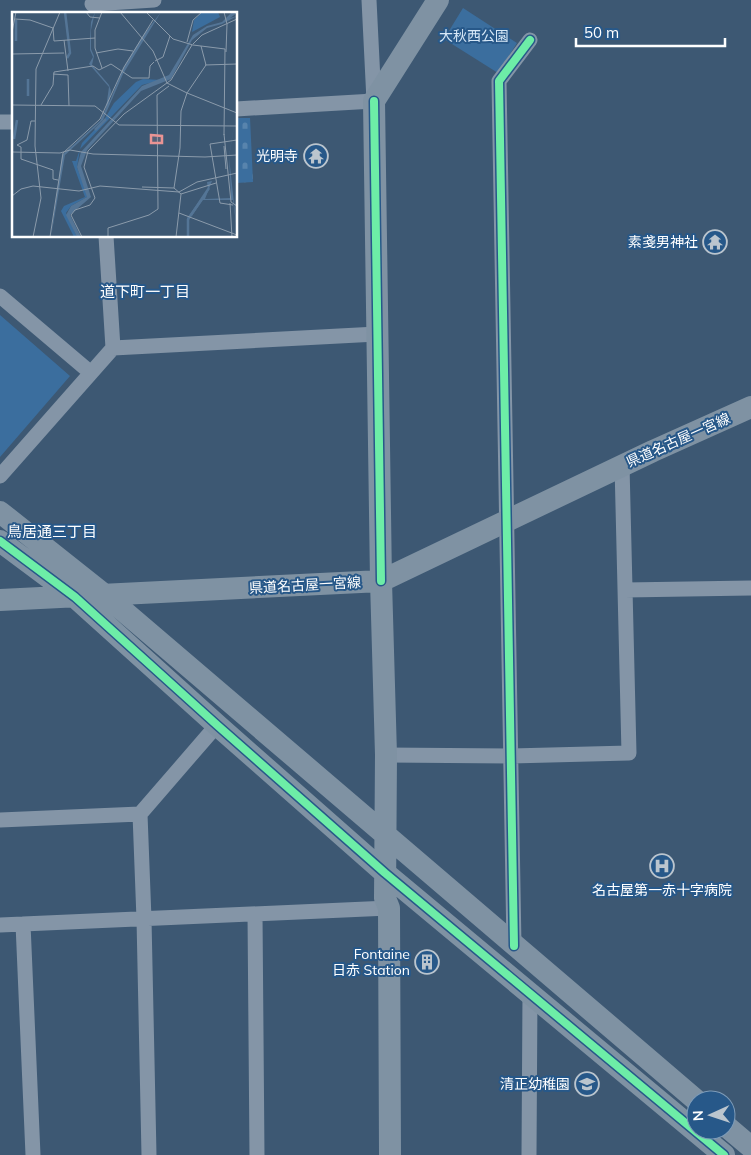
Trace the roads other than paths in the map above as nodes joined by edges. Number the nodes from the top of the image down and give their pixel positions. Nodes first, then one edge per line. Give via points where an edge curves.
1 (154, 0) edge
2 (369, 0) edge
3 (438, 0) edge
4 (92, 6) edge
5 (530, 40) dead end
6 (374, 101) junction
7 (238, 109) edge
8 (106, 238) edge
9 (0, 296) edge
10 (377, 334) junction
11 (113, 348) junction
12 (91, 373) junction
13 (751, 407) edge
14 (622, 465) junction
15 (0, 476) edge
16 (0, 512) edge
17 (507, 520) junction
18 (0, 541) edge
19 (381, 581) junction
20 (751, 588) edge
21 (625, 590) junction
22 (106, 596) junction
23 (75, 597) junction
24 (0, 600) edge
25 (217, 725) junction
26 (386, 755) junction
27 (511, 756) junction
28 (140, 814) junction
29 (0, 820) edge
30 (386, 836) junction
31 (385, 873) junction
32 (389, 908) junction
33 (255, 914) junction
34 (144, 918) junction
35 (23, 924) junction
36 (0, 925) edge
37 (514, 946) junction
38 (530, 992) junction
39 (686, 1092) edge
40 (736, 1134) edge
41 (751, 1147) edge
42 (33, 1155) edge
43 (149, 1155) edge
44 (257, 1155) edge
45 (390, 1155) edge
46 (529, 1155) edge
47 (724, 1155) edge

1 - 4 street
2 - 6 street
3 - 6 street
5 - 17 street via 499,81
6 - 7 street
6 - 10 street
8 - 11 street
9 - 12 street
10 - 11 street
10 - 19 street
11 - 12 street
12 - 15 street
13 - 14 street, 県道名古屋一宮線
14 - 17 street, 県道名古屋一宮線
14 - 21 street
16 - 22 street
17 - 19 street, 県道名古屋一宮線
17 - 27 street
18 - 23 street
19 - 22 street, 県道名古屋一宮線
19 - 26 street
20 - 21 street
21 - 27 street via 629,753
22 - 23 street, 県道名古屋一宮線
22 - 30 street
23 - 24 street, 県道名古屋一宮線
23 - 25 street
25 - 28 street
25 - 31 street
26 - 27 street
26 - 30 street
27 - 37 street
28 - 29 street
28 - 34 street
30 - 31 street
30 - 37 street
31 - 32 street via 385,898
31 - 38 street
32 - 33 street
32 - 45 street
33 - 34 street
33 - 44 street
34 - 35 street
34 - 43 street
35 - 36 street
35 - 42 street
37 - 39 street
38 - 46 street
38 - 47 street
40 - 41 street

